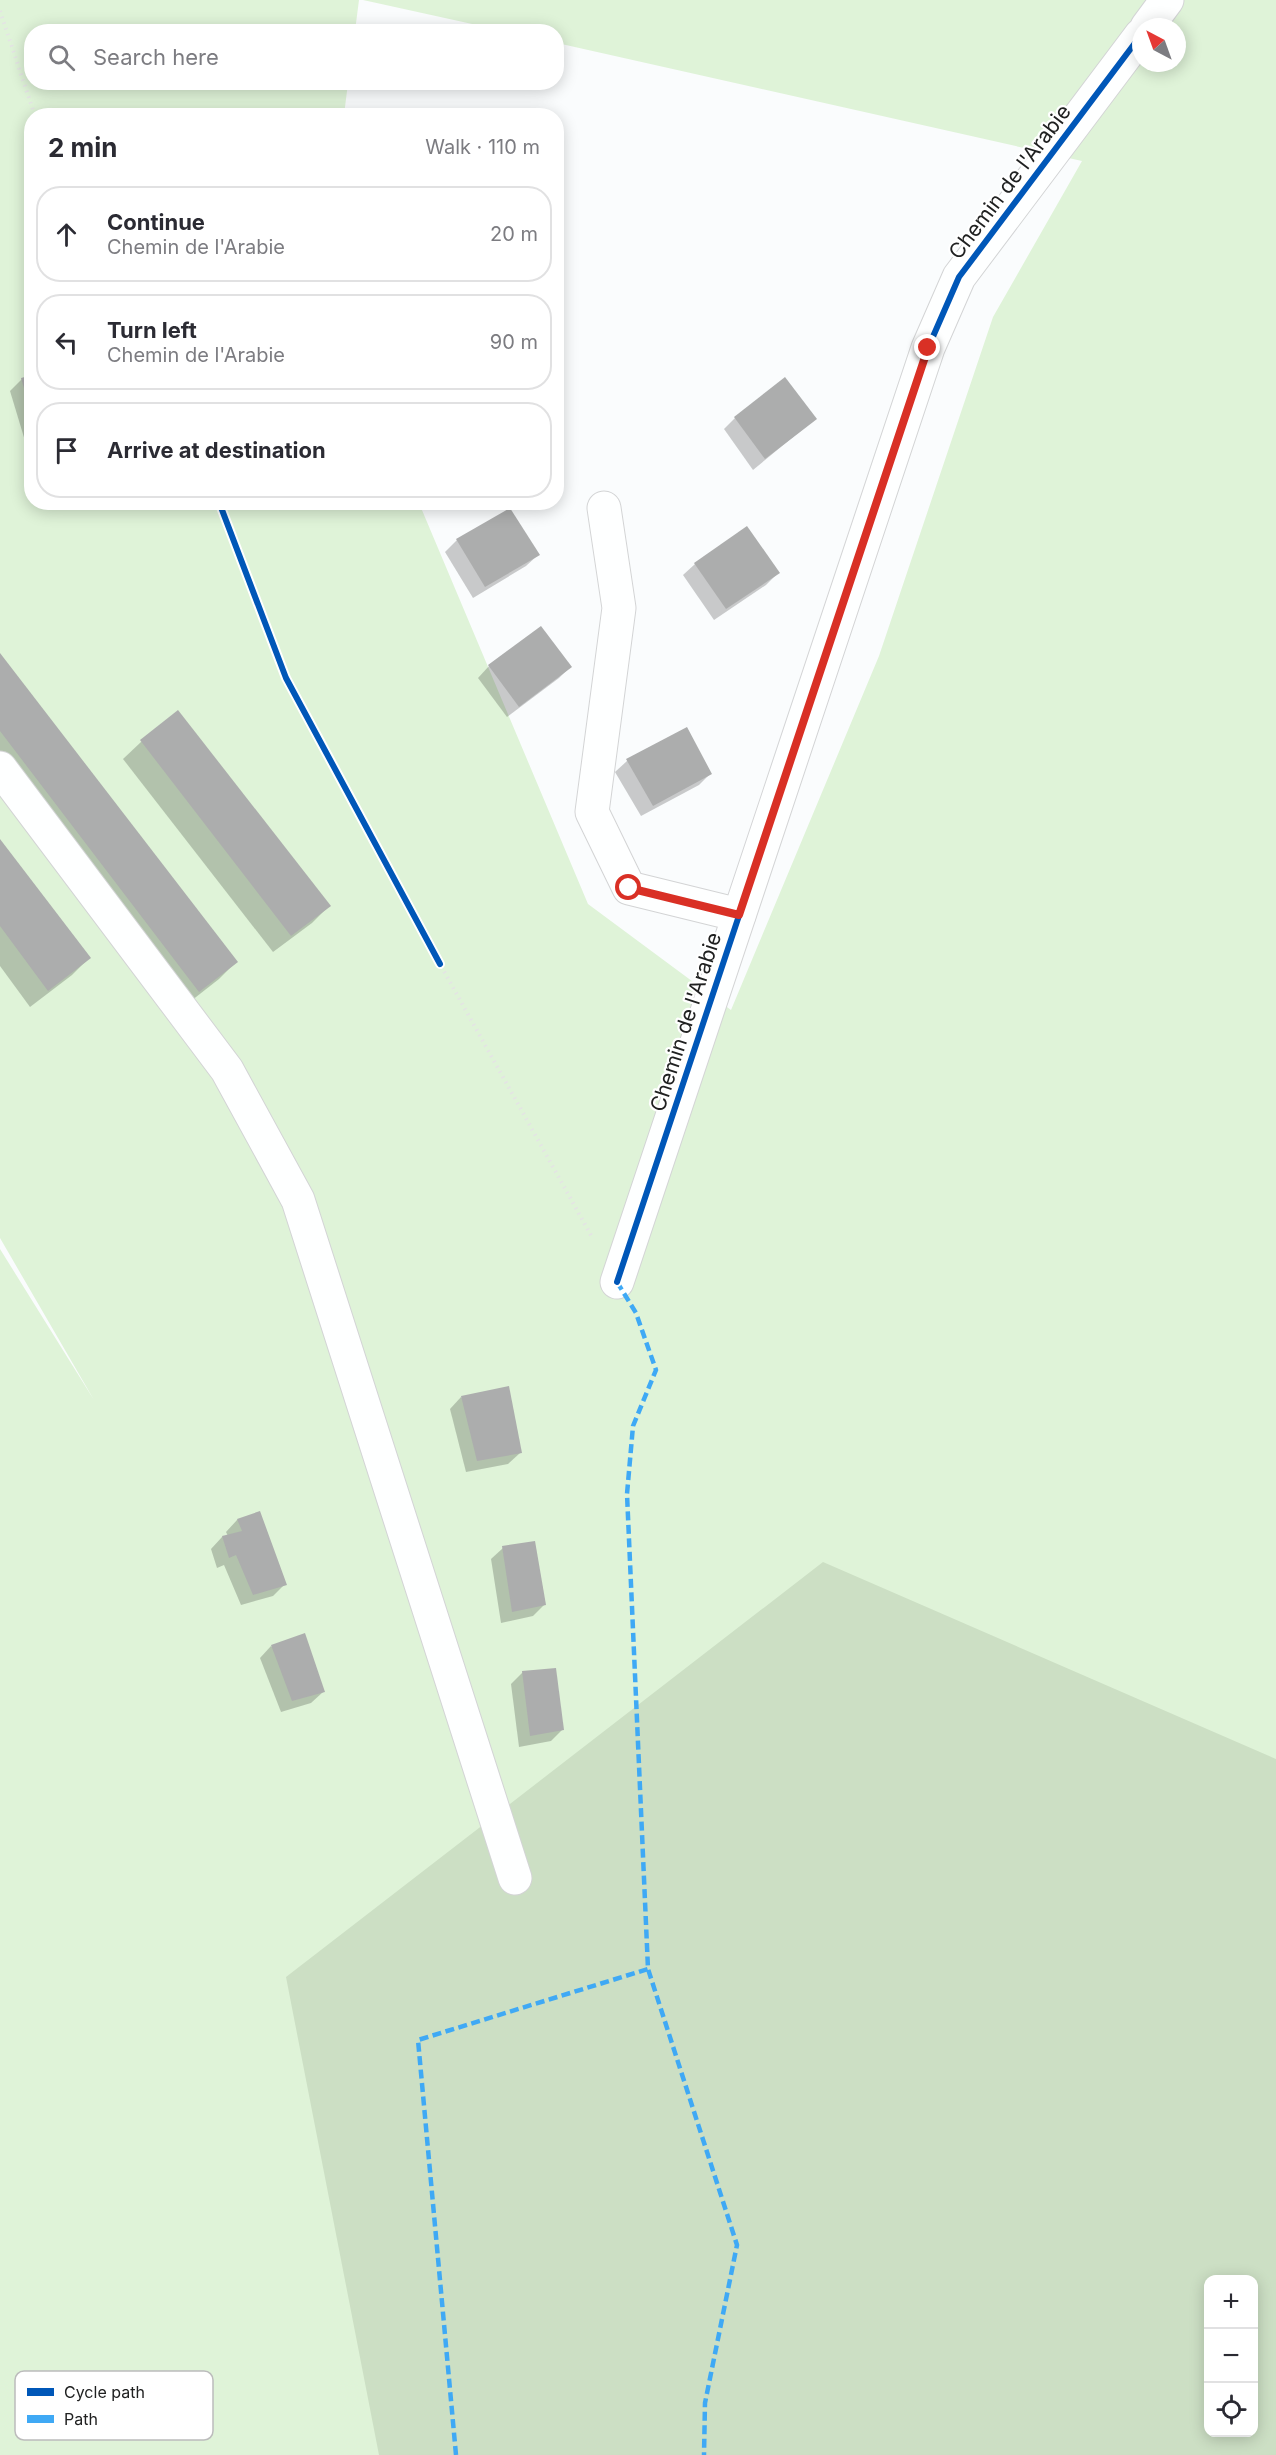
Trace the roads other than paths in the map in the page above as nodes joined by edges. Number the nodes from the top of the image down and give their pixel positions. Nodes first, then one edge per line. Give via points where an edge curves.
1 (1167, 0) edge
2 (1154, 18) edge
3 (1132, 47) edge
4 (604, 508) dead end
5 (0, 768) edge
6 (739, 915) junction
7 (617, 1282) road end
8 (514, 1878) dead end

1 - 2 street
3 - 6 street, Chemin de l'Arabie via 959,277 928,348
4 - 6 street, Chemin de l'Arabie via 619,608 592,812 629,888
5 - 8 street via 227,1070 298,1200
6 - 7 street, Chemin de l'Arabie

